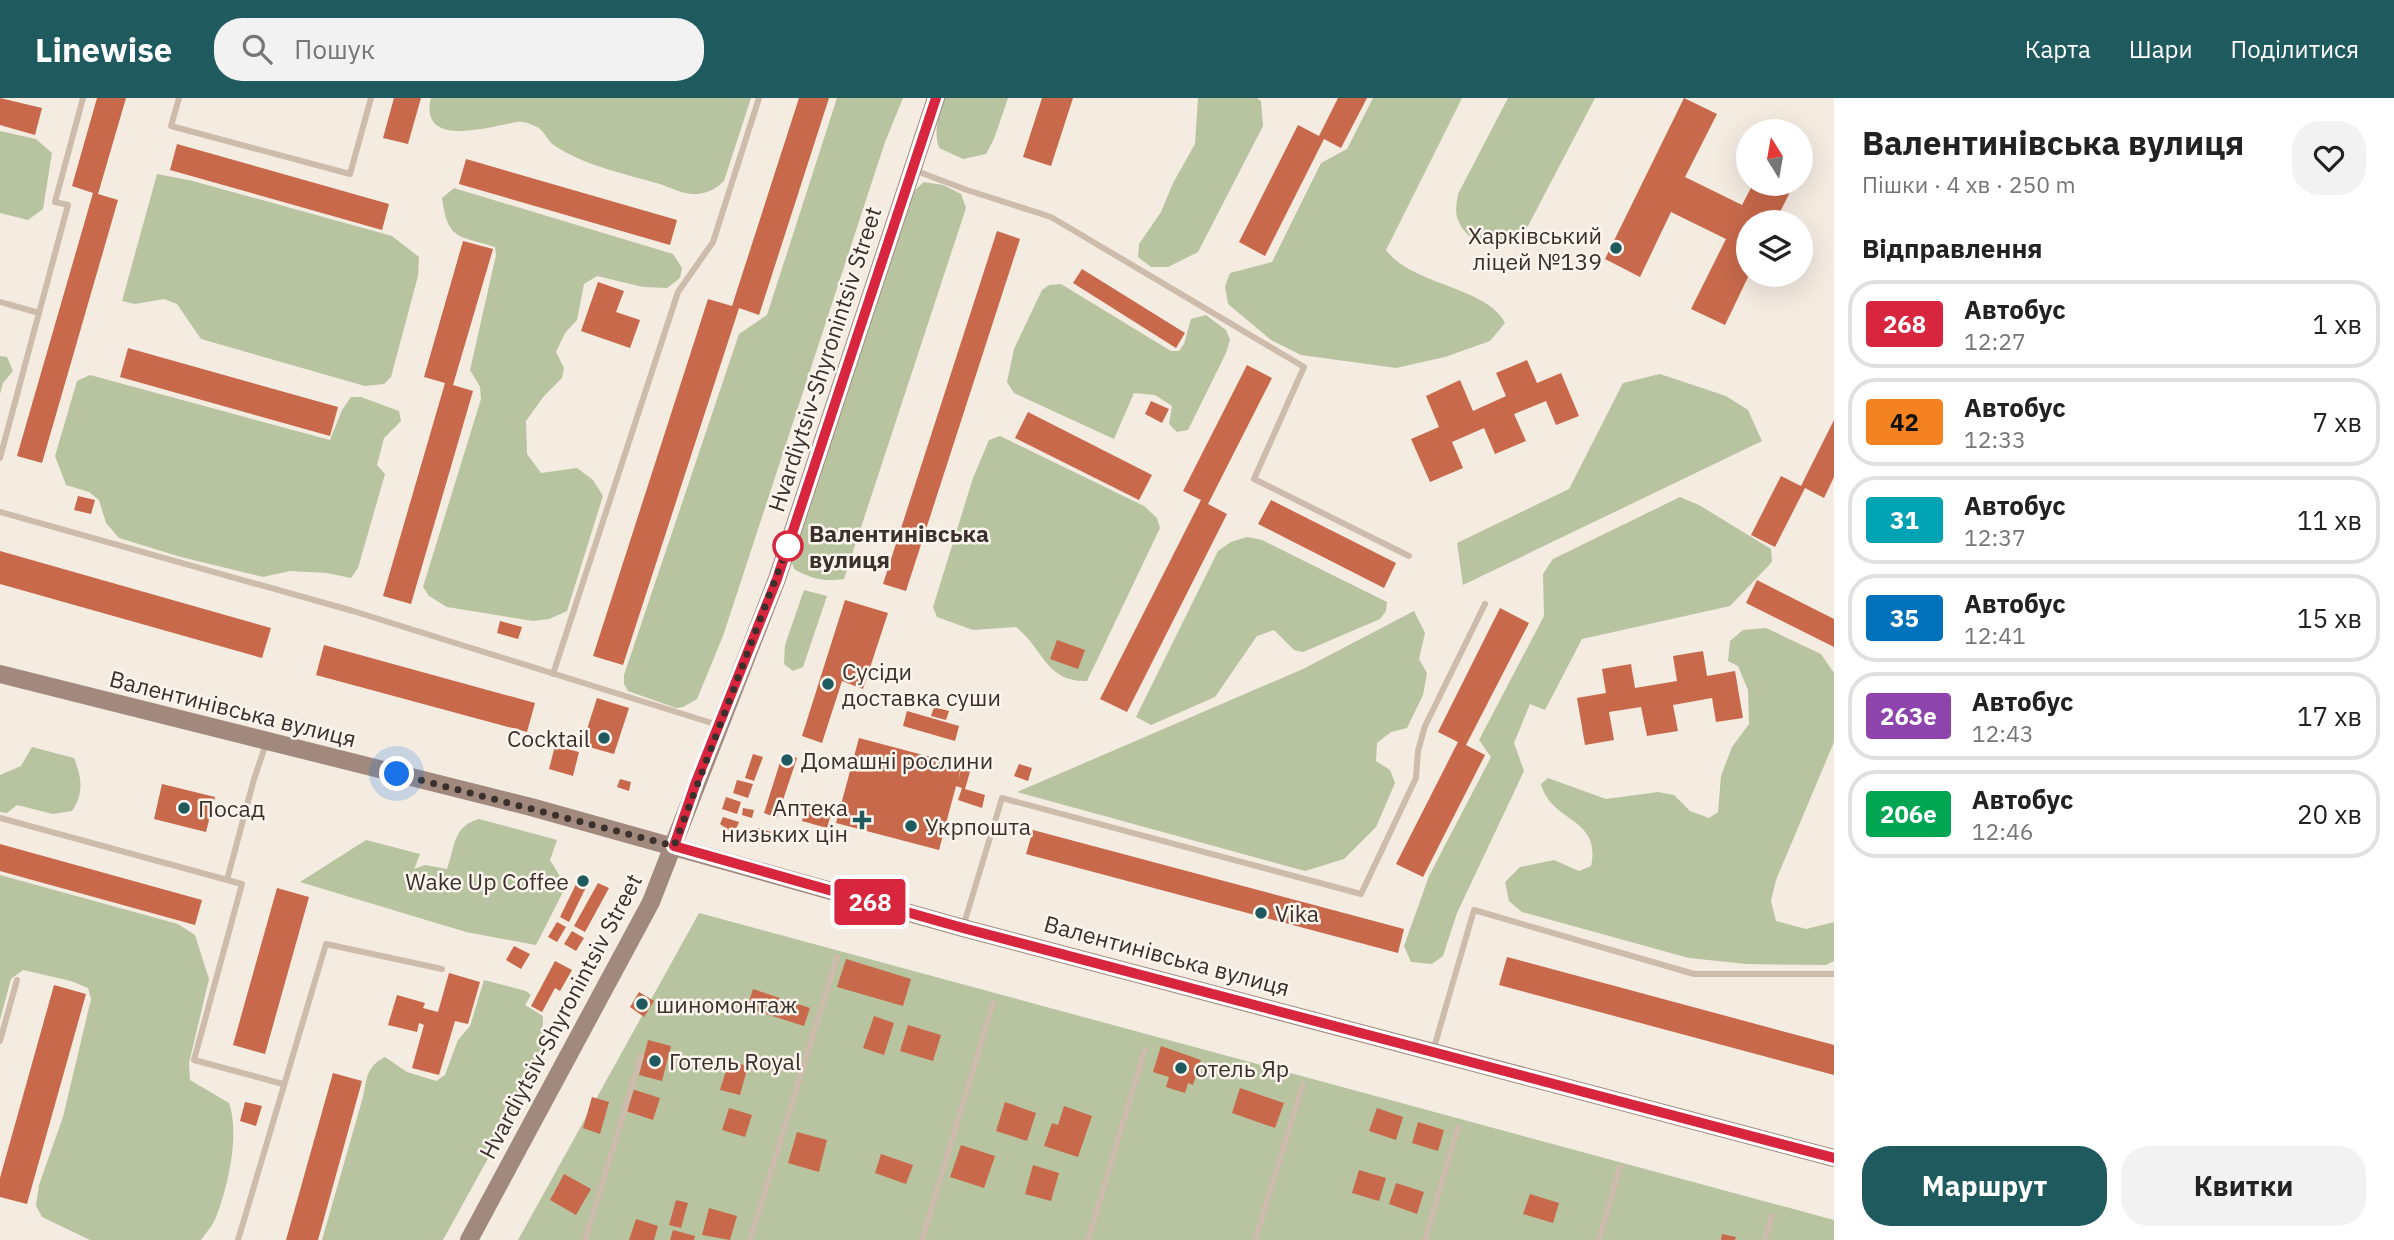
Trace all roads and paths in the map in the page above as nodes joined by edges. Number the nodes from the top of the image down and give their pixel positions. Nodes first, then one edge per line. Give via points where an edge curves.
1 (179, 98) edge
2 (371, 98) edge
3 (759, 98) edge
4 (936, 98) edge
5 (80, 99) edge
6 (912, 170) junction
7 (0, 302) edge
8 (39, 313) junction
9 (0, 458) edge
10 (0, 512) edge
11 (1409, 556) dead end
12 (1485, 604) dead end
13 (0, 674) edge
14 (553, 674) junction
15 (720, 725) junction
16 (267, 742) junction
17 (0, 818) edge
18 (674, 846) junction
19 (227, 880) junction
20 (963, 928) junction
21 (836, 957) dead end
22 (442, 970) dead end
23 (1834, 974) edge
24 (17, 981) dead end
25 (993, 1003) dead end
26 (0, 1041) edge
27 (1145, 1049) dead end
28 (1433, 1051) junction
29 (641, 1056) dead end
30 (283, 1084) junction
31 (1303, 1084) dead end
32 (1458, 1127) dead end
33 (1834, 1158) edge
34 (1620, 1167) dead end
35 (1772, 1216) dead end
36 (238, 1240) edge
37 (469, 1240) edge
38 (585, 1240) edge
39 (750, 1240) edge
40 (922, 1240) edge
41 (1088, 1240) edge
42 (1255, 1240) edge
43 (1425, 1240) edge
44 (1599, 1240) edge
45 (1765, 1240) edge

1 - 2 lane via 171,126 350,174
3 - 14 lane via 713,242 678,292
4 - 6 street, Hvardiytsiv-Shyronintsiv Street
5 - 8 lane via 55,202 68,205
6 - 11 lane via 1051,217 1304,367 1254,479
6 - 15 street, Hvardiytsiv-Shyronintsiv Street via 777,579
7 - 8 lane
8 - 9 lane
10 - 14 lane via 353,611
12 - 20 lane via 1425,726 1416,778 1361,894 1002,798
13 - 16 street, Валентинівська вулиця
14 - 15 lane
15 - 18 street, Hvardiytsiv-Shyronintsiv Street
16 - 18 street, Валентинівська вулиця
16 - 19 lane
17 - 19 lane
18 - 20 street, Валентинівська вулиця
18 - 37 street, Hvardiytsiv-Shyronintsiv Street via 620,963
19 - 30 lane via 242,884 194,1060
20 - 28 street, Валентинівська вулиця
21 - 39 lane
22 - 30 lane via 326,944
23 - 28 lane via 1694,974 1474,910
24 - 26 lane
25 - 40 lane
27 - 41 lane
28 - 33 street, Валентинівська вулиця
29 - 38 lane
30 - 36 lane
31 - 42 lane
32 - 43 lane
34 - 44 lane
35 - 45 lane

